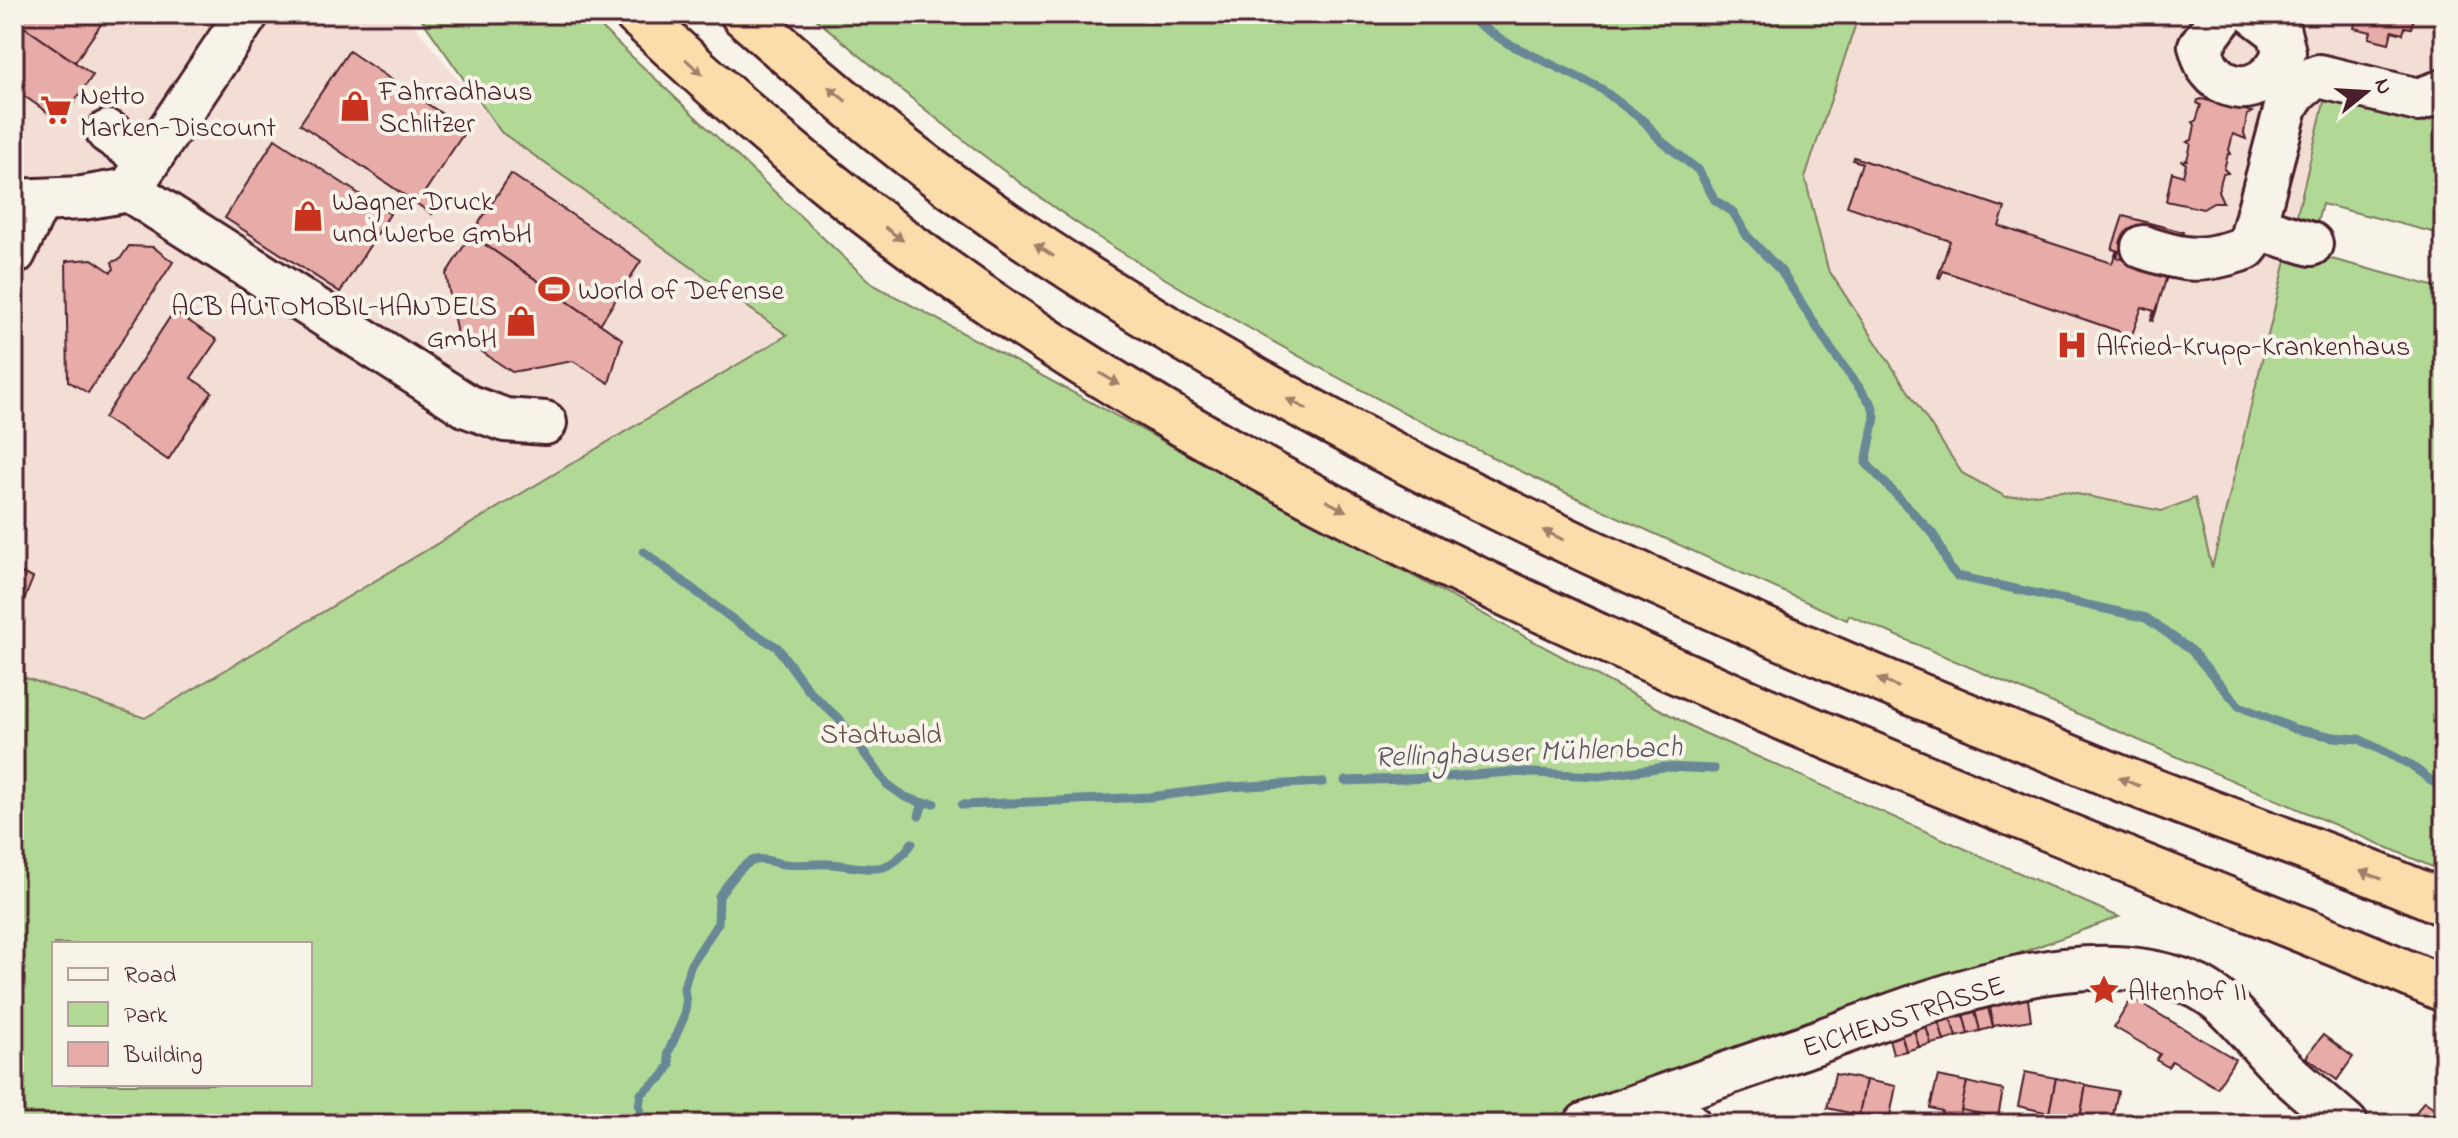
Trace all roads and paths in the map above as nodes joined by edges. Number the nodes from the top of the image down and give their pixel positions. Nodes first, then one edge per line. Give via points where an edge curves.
1 (637, 14) edge
2 (743, 14) edge
3 (2224, 14) edge
4 (229, 20) edge
5 (2275, 20) edge
6 (2444, 91) edge
7 (108, 132) dead end
8 (138, 174) junction
9 (26, 201) edge
10 (2255, 227) junction
11 (2311, 244) dead end
12 (2143, 247) dead end
13 (14, 253) edge
14 (545, 423) dead end
15 (2444, 903) edge
16 (2444, 989) edge
17 (1602, 1118) edge
18 (1689, 1124) edge
19 (2346, 1124) edge

1 -> 16 highway via 762,128 899,238 1056,345 1249,460 1479,580 1693,679
15 -> 2 highway via 1782,640 1380,449 1285,398 1021,235 882,132
3 - 5 street via 2200,46 2206,65 2227,83 2253,86 2272,77 2284,52
4 - 8 street
6 - 10 street via 2418,100 2319,76 2306,82 2286,107
7 - 8 street
8 - 9 street via 83,198
8 - 14 street via 467,406 505,420
9 - 13 street
10 - 11 street
10 - 12 street via 2246,248 2199,260
17 - 18 street
17 - 19 street, EICHENSTRASSE via 1991,983 2123,967 2191,983 2224,1005 2281,1067

